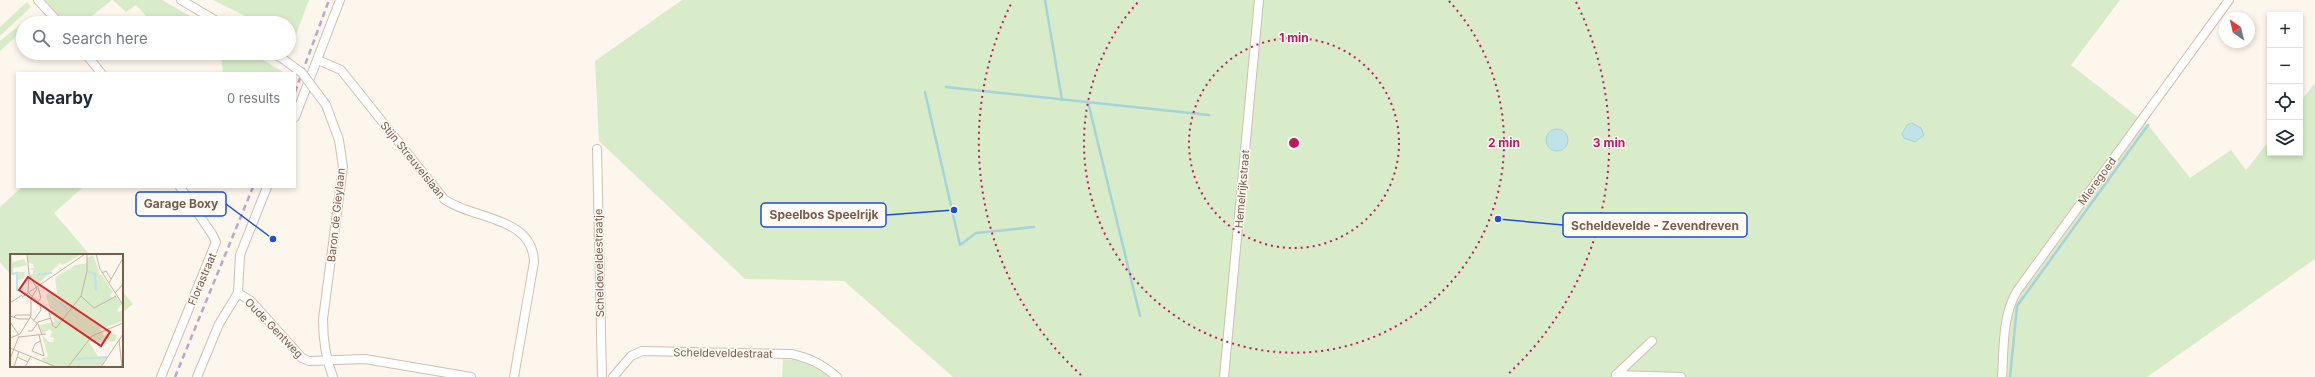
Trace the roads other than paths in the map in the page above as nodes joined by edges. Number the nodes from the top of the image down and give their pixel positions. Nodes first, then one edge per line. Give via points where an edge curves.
1 (38, 0) edge
2 (181, 0) edge
3 (340, 0) edge
4 (1259, 0) edge
5 (2229, 0) edge
6 (53, 16) edge
7 (208, 16) edge
8 (91, 60) edge
9 (284, 60) edge
10 (318, 60) junction
11 (100, 72) edge
12 (296, 115) edge
13 (597, 149) dead end
14 (181, 188) edge
15 (267, 188) edge
16 (238, 293) junction
17 (1652, 341) dead end
18 (326, 360) junction
19 (161, 377) edge
20 (197, 377) edge
21 (333, 377) edge
22 (471, 377) edge
23 (514, 377) edge
24 (602, 377) edge
25 (613, 377) edge
26 (837, 377) edge
27 (1224, 377) edge
28 (1681, 377) edge
29 (2002, 377) edge

1 - 6 street
2 - 7 street
3 - 10 street
4 - 27 street, Hemelrijkstraat
5 - 29 street, Mieregoed via 2017,291 2010,303 2007,319
8 - 11 street
9 - 18 street, Baron de Gieylaan, bridge via 310,81 326,105 339,140 343,167 323,319
10 - 12 street
10 - 23 street, Stijn Streuvelslaan via 341,70 444,199 460,209 514,228 527,238 534,262
13 - 24 street, Scheldeveldestraatje
14 - 19 street, Florastraat via 216,242
15 - 16 street, Oude Gentweg via 240,254
16 - 18 street, Oude Gentweg via 251,301 302,358 309,361
16 - 20 street via 218,324
17 - 28 street via 1616,375
18 - 21 street, Baron de Gieylaan
18 - 22 street via 365,359
25 - 26 street, Scheldeveldestraat via 631,356 642,351 790,354 823,364

